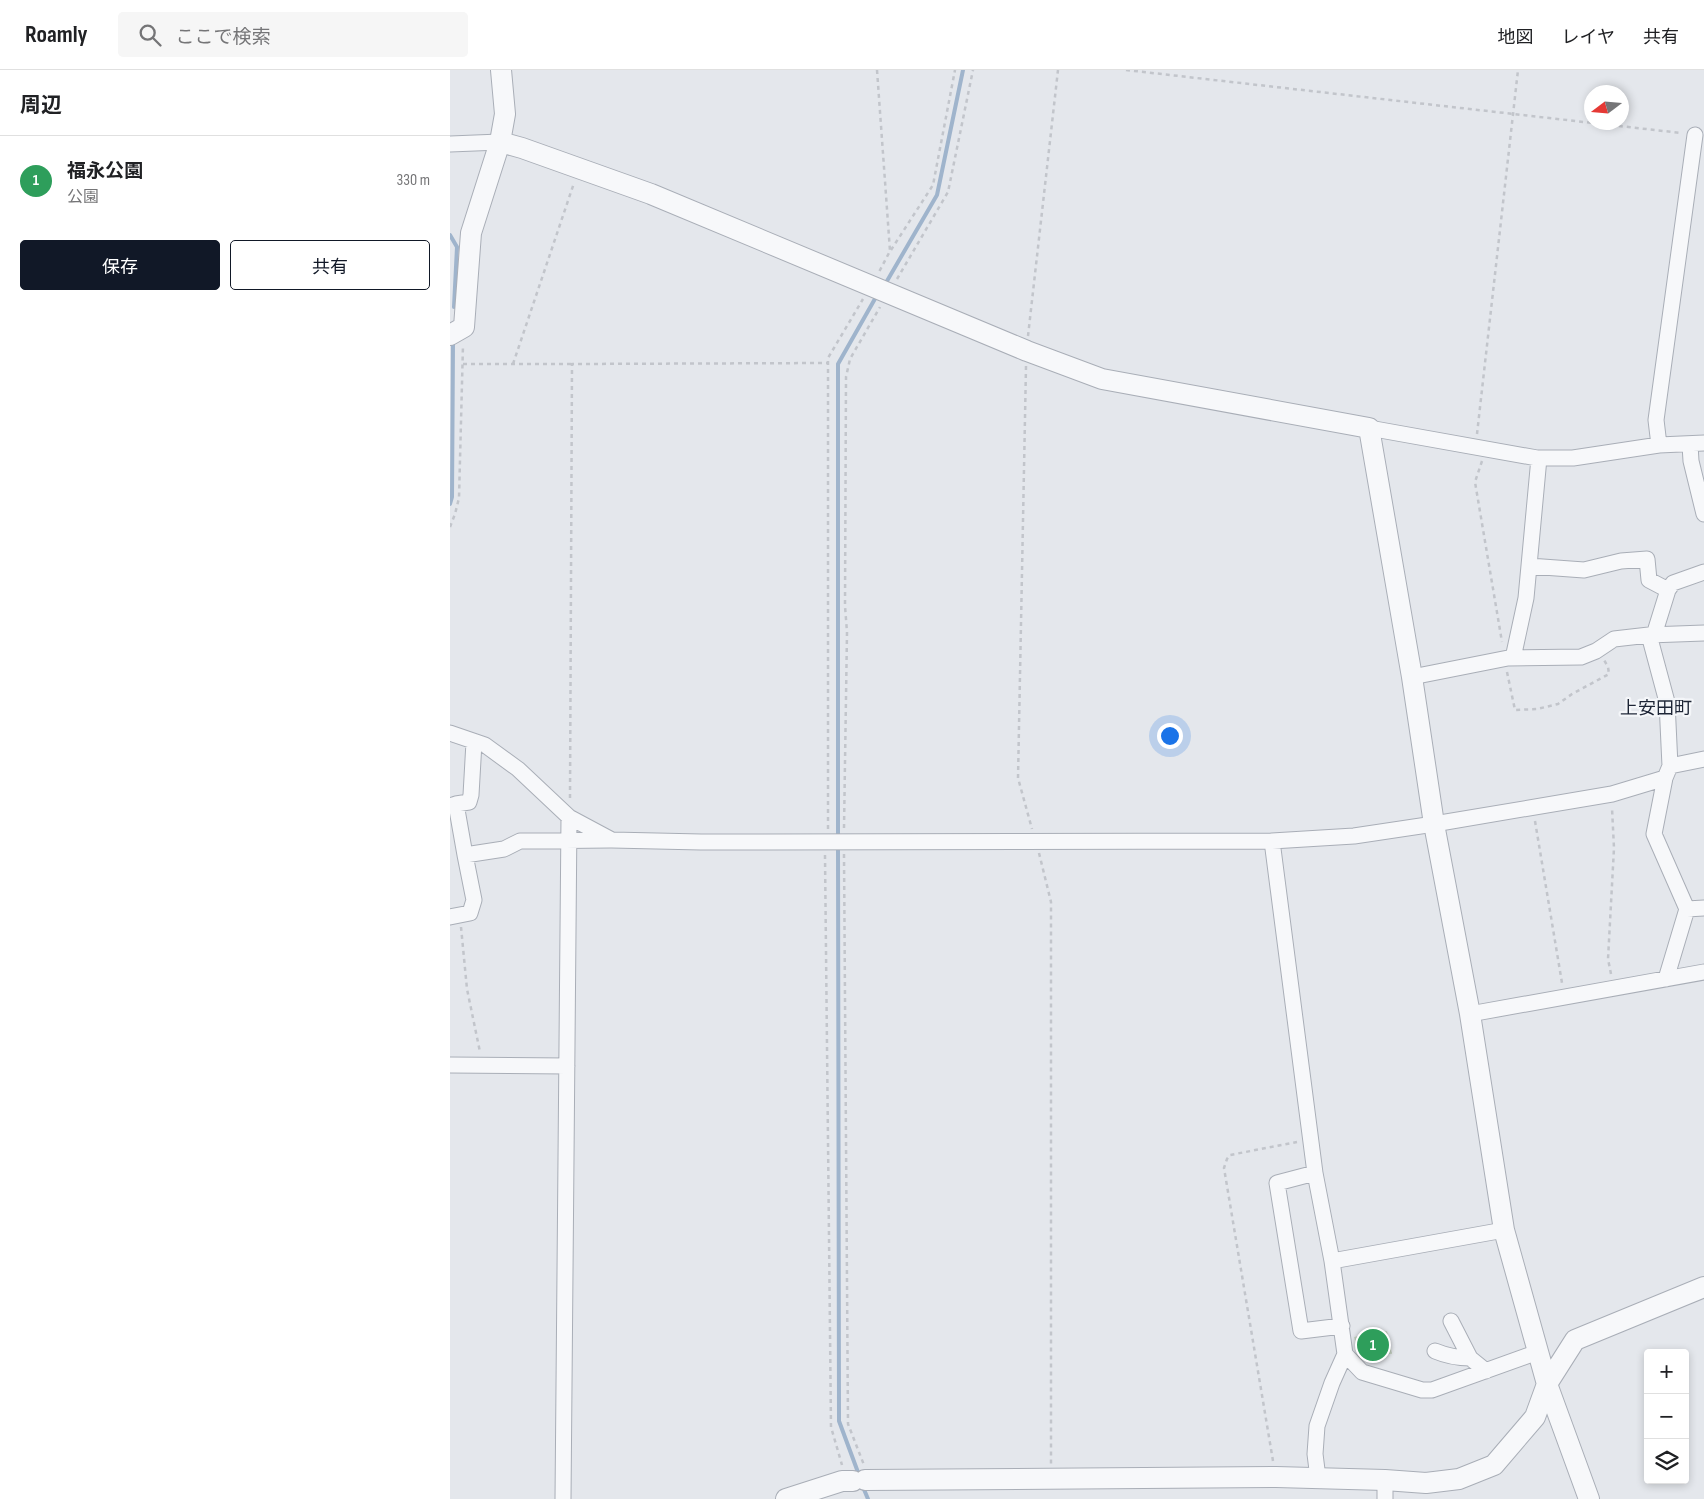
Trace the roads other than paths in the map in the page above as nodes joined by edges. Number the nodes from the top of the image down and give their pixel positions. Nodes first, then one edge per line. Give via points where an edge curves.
1 (501, 70) edge
2 (1694, 135) road end
3 (500, 142) junction
4 (450, 144) edge
5 (455, 328) edge
6 (1369, 428) junction
7 (1697, 444) edge
8 (1660, 445) junction
9 (1540, 458) junction
10 (1704, 514) edge
11 (1529, 566) junction
12 (1704, 572) edge
13 (1668, 590) junction
14 (1704, 633) edge
15 (1651, 635) junction
16 (1508, 659) junction
17 (1412, 678) junction
18 (450, 733) edge
19 (474, 742) junction
20 (1704, 759) edge
21 (1668, 772) junction
22 (453, 805) edge
23 (569, 817) junction
24 (1434, 824) junction
25 (612, 840) junction
26 (569, 841) junction
27 (1272, 841) junction
28 (465, 855) junction
29 (1704, 908) edge
30 (1687, 910) junction
31 (455, 916) edge
32 (1704, 972) edge
33 (1666, 979) junction
34 (1470, 1014) junction
35 (450, 1065) edge
36 (567, 1066) junction
37 (1315, 1174) junction
38 (1504, 1230) junction
39 (1332, 1260) junction
40 (1704, 1287) edge
41 (1451, 1321) dead end
42 (1342, 1326) junction
43 (1435, 1351) dead end
44 (1538, 1352) junction
45 (1346, 1354) junction
46 (1470, 1358) junction
47 (1486, 1371) junction
48 (1547, 1384) junction
49 (1318, 1478) junction
50 (1385, 1490) edge
51 (562, 1499) edge
52 (786, 1499) edge
53 (1589, 1499) edge

1 - 3 street via 504,114
2 - 8 street via 1656,420
3 - 4 street
3 - 5 street via 471,233
3 - 6 street via 651,194 1102,380
6 - 9 street
6 - 17 street
7 - 8 street
7 - 10 street via 1691,461
8 - 9 street via 1573,458
9 - 11 street
11 - 13 street via 1584,570 1620,561 1647,559 1649,580
11 - 16 street via 1526,598
12 - 13 street via 1673,583
13 - 15 street
14 - 15 street
15 - 16 street via 1614,639 1596,652 1581,657
15 - 21 street via 1667,702
16 - 17 street
17 - 24 street
18 - 19 street
19 - 22 street via 472,795 469,802
19 - 23 street via 485,745 518,769
20 - 21 street
21 - 24 street via 1612,794
21 - 30 street via 1654,834
22 - 28 street
23 - 25 street
23 - 26 street
24 - 27 street via 1354,836
24 - 34 street
25 - 26 street
25 - 27 street
26 - 28 street via 520,842 504,849
26 - 36 street
27 - 37 street
28 - 31 street via 474,900 470,913
29 - 30 street
30 - 33 street
32 - 33 street
33 - 34 street
34 - 38 street
35 - 36 street
36 - 51 street
37 - 39 street
37 - 42 street via 1277,1183 1301,1331
38 - 39 street
38 - 44 street
39 - 42 street
40 - 48 street via 1575,1340
41 - 46 street
42 - 45 street
43 - 46 street via 1452,1357
44 - 47 street
44 - 48 street
45 - 47 street via 1362,1372 1422,1390 1432,1390
45 - 49 street via 1317,1426 1315,1454
46 - 47 street
48 - 50 street via 1535,1417 1494,1464 1459,1479
48 - 53 street
49 - 50 street
49 - 52 street via 859,1480 842,1481

